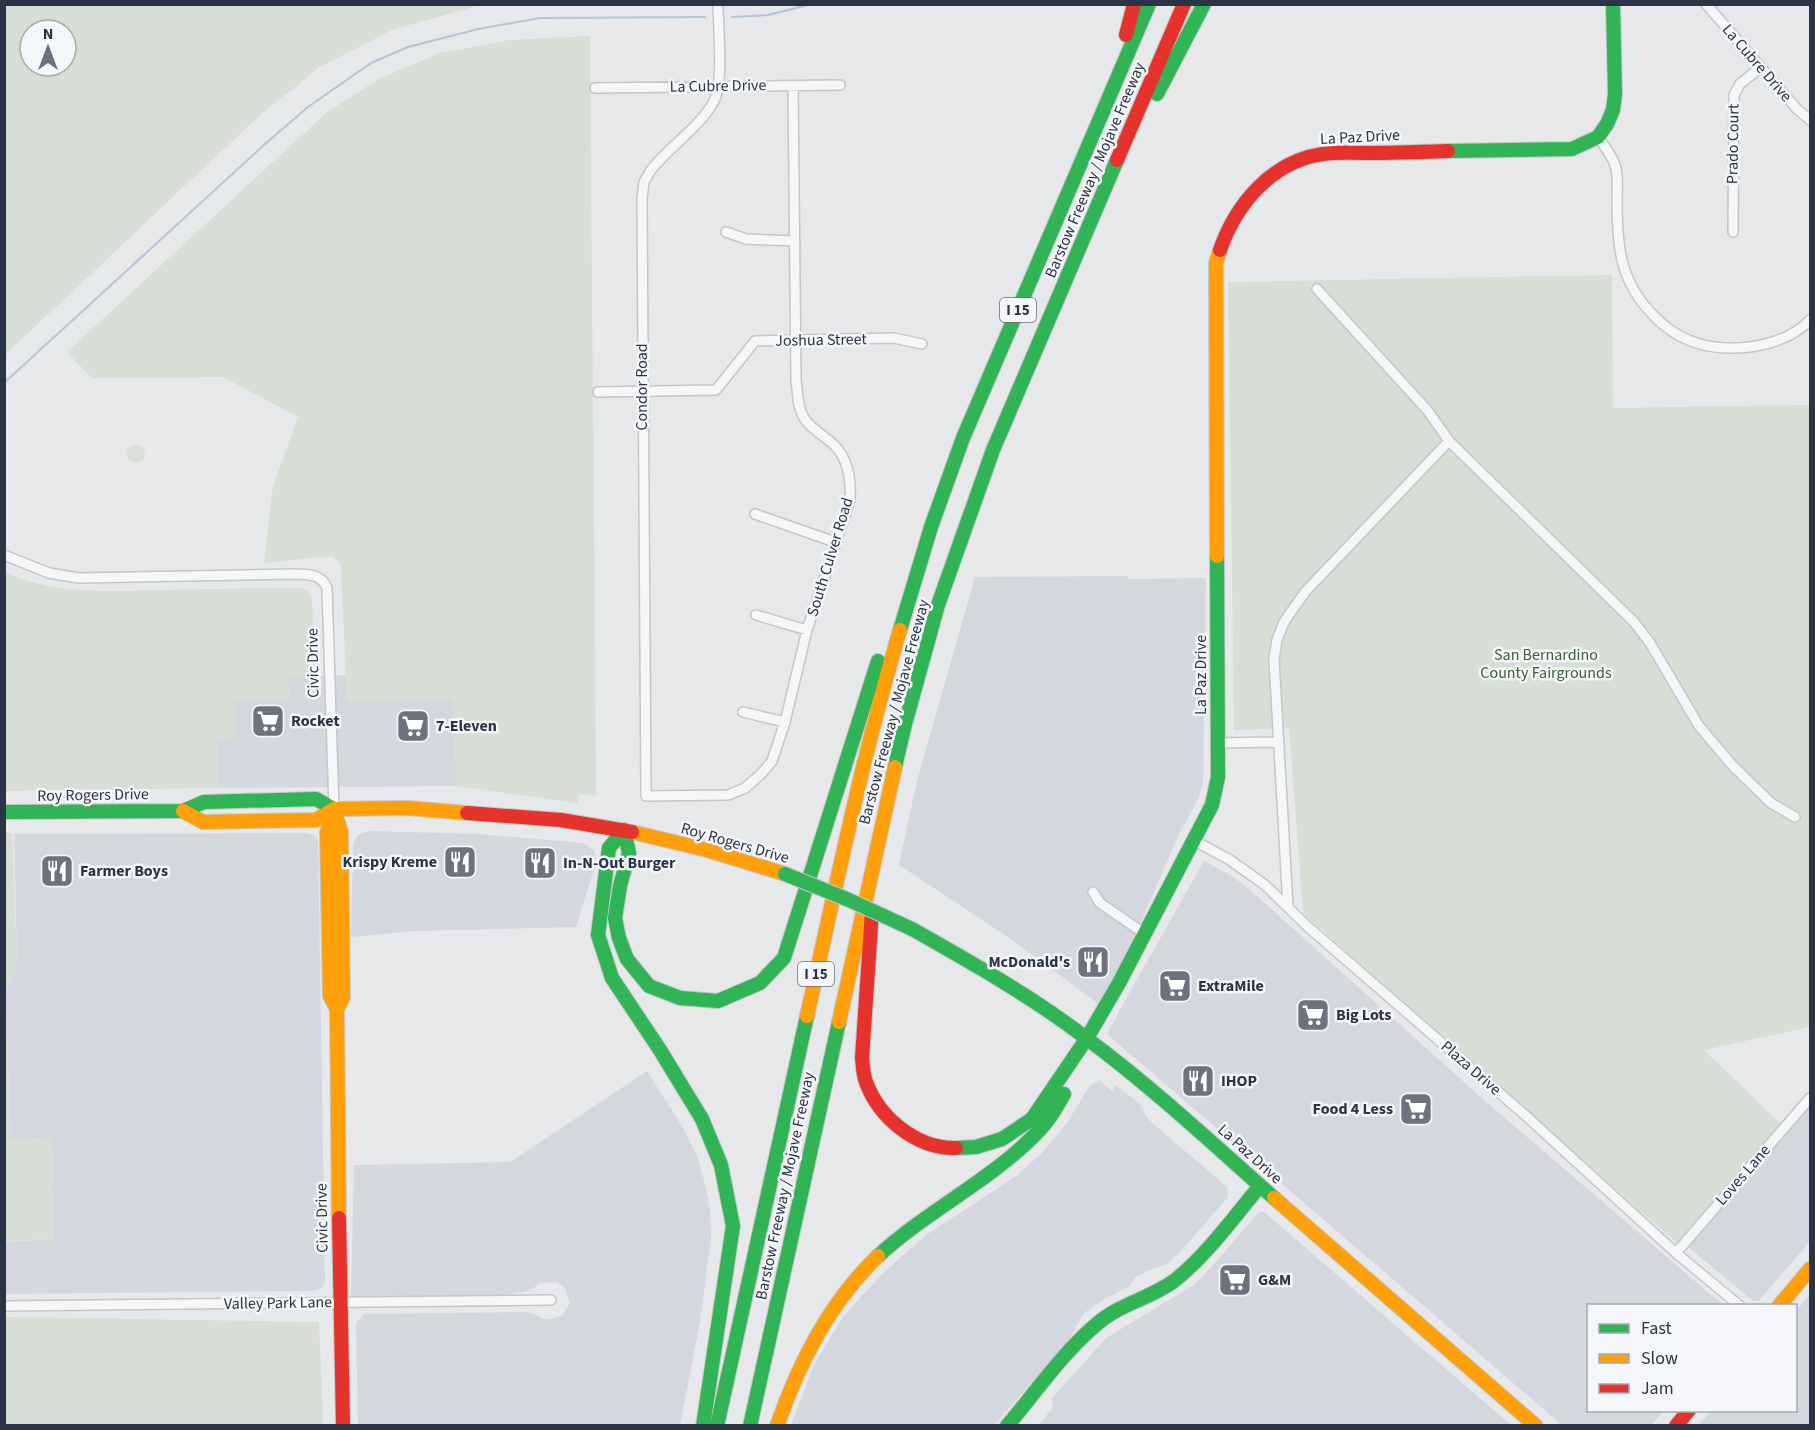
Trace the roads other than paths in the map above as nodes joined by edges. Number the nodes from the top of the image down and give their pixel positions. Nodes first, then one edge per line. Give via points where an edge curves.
1 (718, 4) edge
2 (1134, 4) edge
3 (1149, 4) edge
4 (1184, 4) edge
5 (1204, 4) edge
6 (1613, 4) edge
7 (1706, 4) edge
8 (1761, 67) junction
9 (840, 85) dead end
10 (719, 86) junction
11 (793, 86) junction
12 (596, 88) dead end
13 (1110, 95) junction
14 (1810, 120) edge
15 (1598, 137) junction
16 (726, 232) dead end
17 (1086, 232) junction
18 (1733, 232) dead end
19 (795, 241) junction
20 (1317, 289) dead end
21 (1810, 320) edge
22 (796, 339) junction
23 (922, 344) dead end
24 (598, 392) dead end
25 (642, 392) junction
26 (1449, 441) junction
27 (755, 514) dead end
28 (931, 527) junction
29 (835, 542) junction
30 (4, 555) edge
31 (756, 615) dead end
32 (807, 630) junction
33 (743, 712) dead end
34 (785, 722) junction
35 (1278, 742) junction
36 (1218, 743) junction
37 (646, 796) joint
38 (334, 809) junction
39 (183, 811) junction
40 (4, 813) edge
41 (1795, 817) dead end
42 (624, 830) junction
43 (1195, 841) junction
44 (875, 854) junction
45 (1093, 892) dead end
46 (1288, 907) junction
47 (1145, 934) junction
48 (1087, 1038) junction
49 (1810, 1098) edge
50 (1260, 1186) junction
51 (1676, 1252) junction
52 (1810, 1269) edge
53 (551, 1300) dead end
54 (340, 1302) junction
55 (1739, 1304) edge
56 (1780, 1304) edge
57 (4, 1306) edge
58 (1687, 1412) edge
59 (343, 1425) edge
60 (703, 1425) edge
61 (717, 1425) edge
62 (750, 1425) edge
63 (777, 1425) edge
64 (1007, 1425) edge
65 (1536, 1425) edge
66 (1676, 1425) edge

1 - 10 street, Condor Road
2 - 13 main road
3 - 13 main road, Barstow Freeway / Mojave Freeway / I 15
4 - 17 main road, Barstow Freeway / Mojave Freeway / I 15
5 - 17 main road
6 - 15 main road via 1615,94 1613,110
7 - 8 street, La Cubre Drive
8 - 14 street, La Cubre Drive
8 - 18 street, Prado Court via 1740,84 1734,95
9 - 11 street, La Cubre Drive
10 - 11 street, La Cubre Drive
10 - 12 street, La Cubre Drive
10 - 25 street, Condor Road via 707,112 658,160 644,182
11 - 19 street, South Culver Road
13 - 28 main road, Barstow Freeway / Mojave Freeway / I 15 via 963,438
15 - 21 street via 1616,170 1620,261 1637,296 1666,327 1678,337 1698,343 1744,349 1788,335
15 - 36 main road, La Paz Drive via 1572,149 1322,154 1279,170 1239,207 1216,263
16 - 19 street via 746,239
17 - 44 main road, Barstow Freeway / Mojave Freeway / I 15 via 993,450 938,605
19 - 22 street, South Culver Road
20 - 26 street via 1428,411
22 - 23 street, Joshua Street via 894,338
22 - 25 street, Joshua Street via 755,342 716,390
22 - 29 street, South Culver Road via 799,408 813,429 838,449 851,480 850,500
24 - 25 street, Joshua Street
25 - 37 street, Condor Road
26 - 35 street via 1305,592 1284,622 1274,658
26 - 41 street via 1634,622 1699,726 1772,803
27 - 29 street
28 - 42 main road via 909,566 784,958 760,983 718,1001 680,998 649,986 627,959 615,918 629,853
28 - 61 main road, Barstow Freeway / Mojave Freeway / I 15 via 884,683 844,846
29 - 32 street, South Culver Road
30 - 38 street, Civic Drive via 49,573 79,578 312,575 324,581
31 - 32 street
32 - 34 street, South Culver Road
33 - 34 street
34 - 37 street, South Culver Road via 772,761 745,788 728,795
35 - 36 street
35 - 46 street
36 - 43 main road, La Paz Drive via 1216,792
38 - 39 main road, Roy Rogers Drive via 316,799 204,802
38 - 39 main road, Roy Rogers Drive via 316,820 212,822 203,822
38 - 42 main road, Roy Rogers Drive via 407,808 561,820
38 - 54 main road, Civic Drive via 327,833 330,996 337,1009
39 - 40 main road, Roy Rogers Drive
42 - 48 main road, Roy Rogers Drive, bridge via 785,874 849,900 912,929 1006,982
42 - 60 main road via 609,848 598,935 612,978 702,1119 721,1165 733,1226
43 - 46 street, Plaza Drive via 1252,875
43 - 47 main road, La Paz Drive
44 - 48 main road via 862,1058 865,1080 877,1104 902,1130 930,1145 949,1148 976,1147 1002,1139 1032,1119
44 - 62 main road, Barstow Freeway / Mojave Freeway / I 15
45 - 47 street via 1100,903
46 - 51 street, Plaza Drive
47 - 48 main road, La Paz Drive
48 - 50 main road, La Paz Drive
48 - 63 main road via 1083,1063 1046,1123 1000,1167 894,1241 840,1298 795,1374
49 - 51 street, Loves Lane
50 - 64 main road via 1184,1272 1098,1322
50 - 65 main road, La Paz Drive
51 - 55 street, Plaza Drive
52 - 56 main road
53 - 54 street, Valley Park Lane
54 - 57 street, Valley Park Lane
54 - 59 main road, Civic Drive
58 - 66 main road

